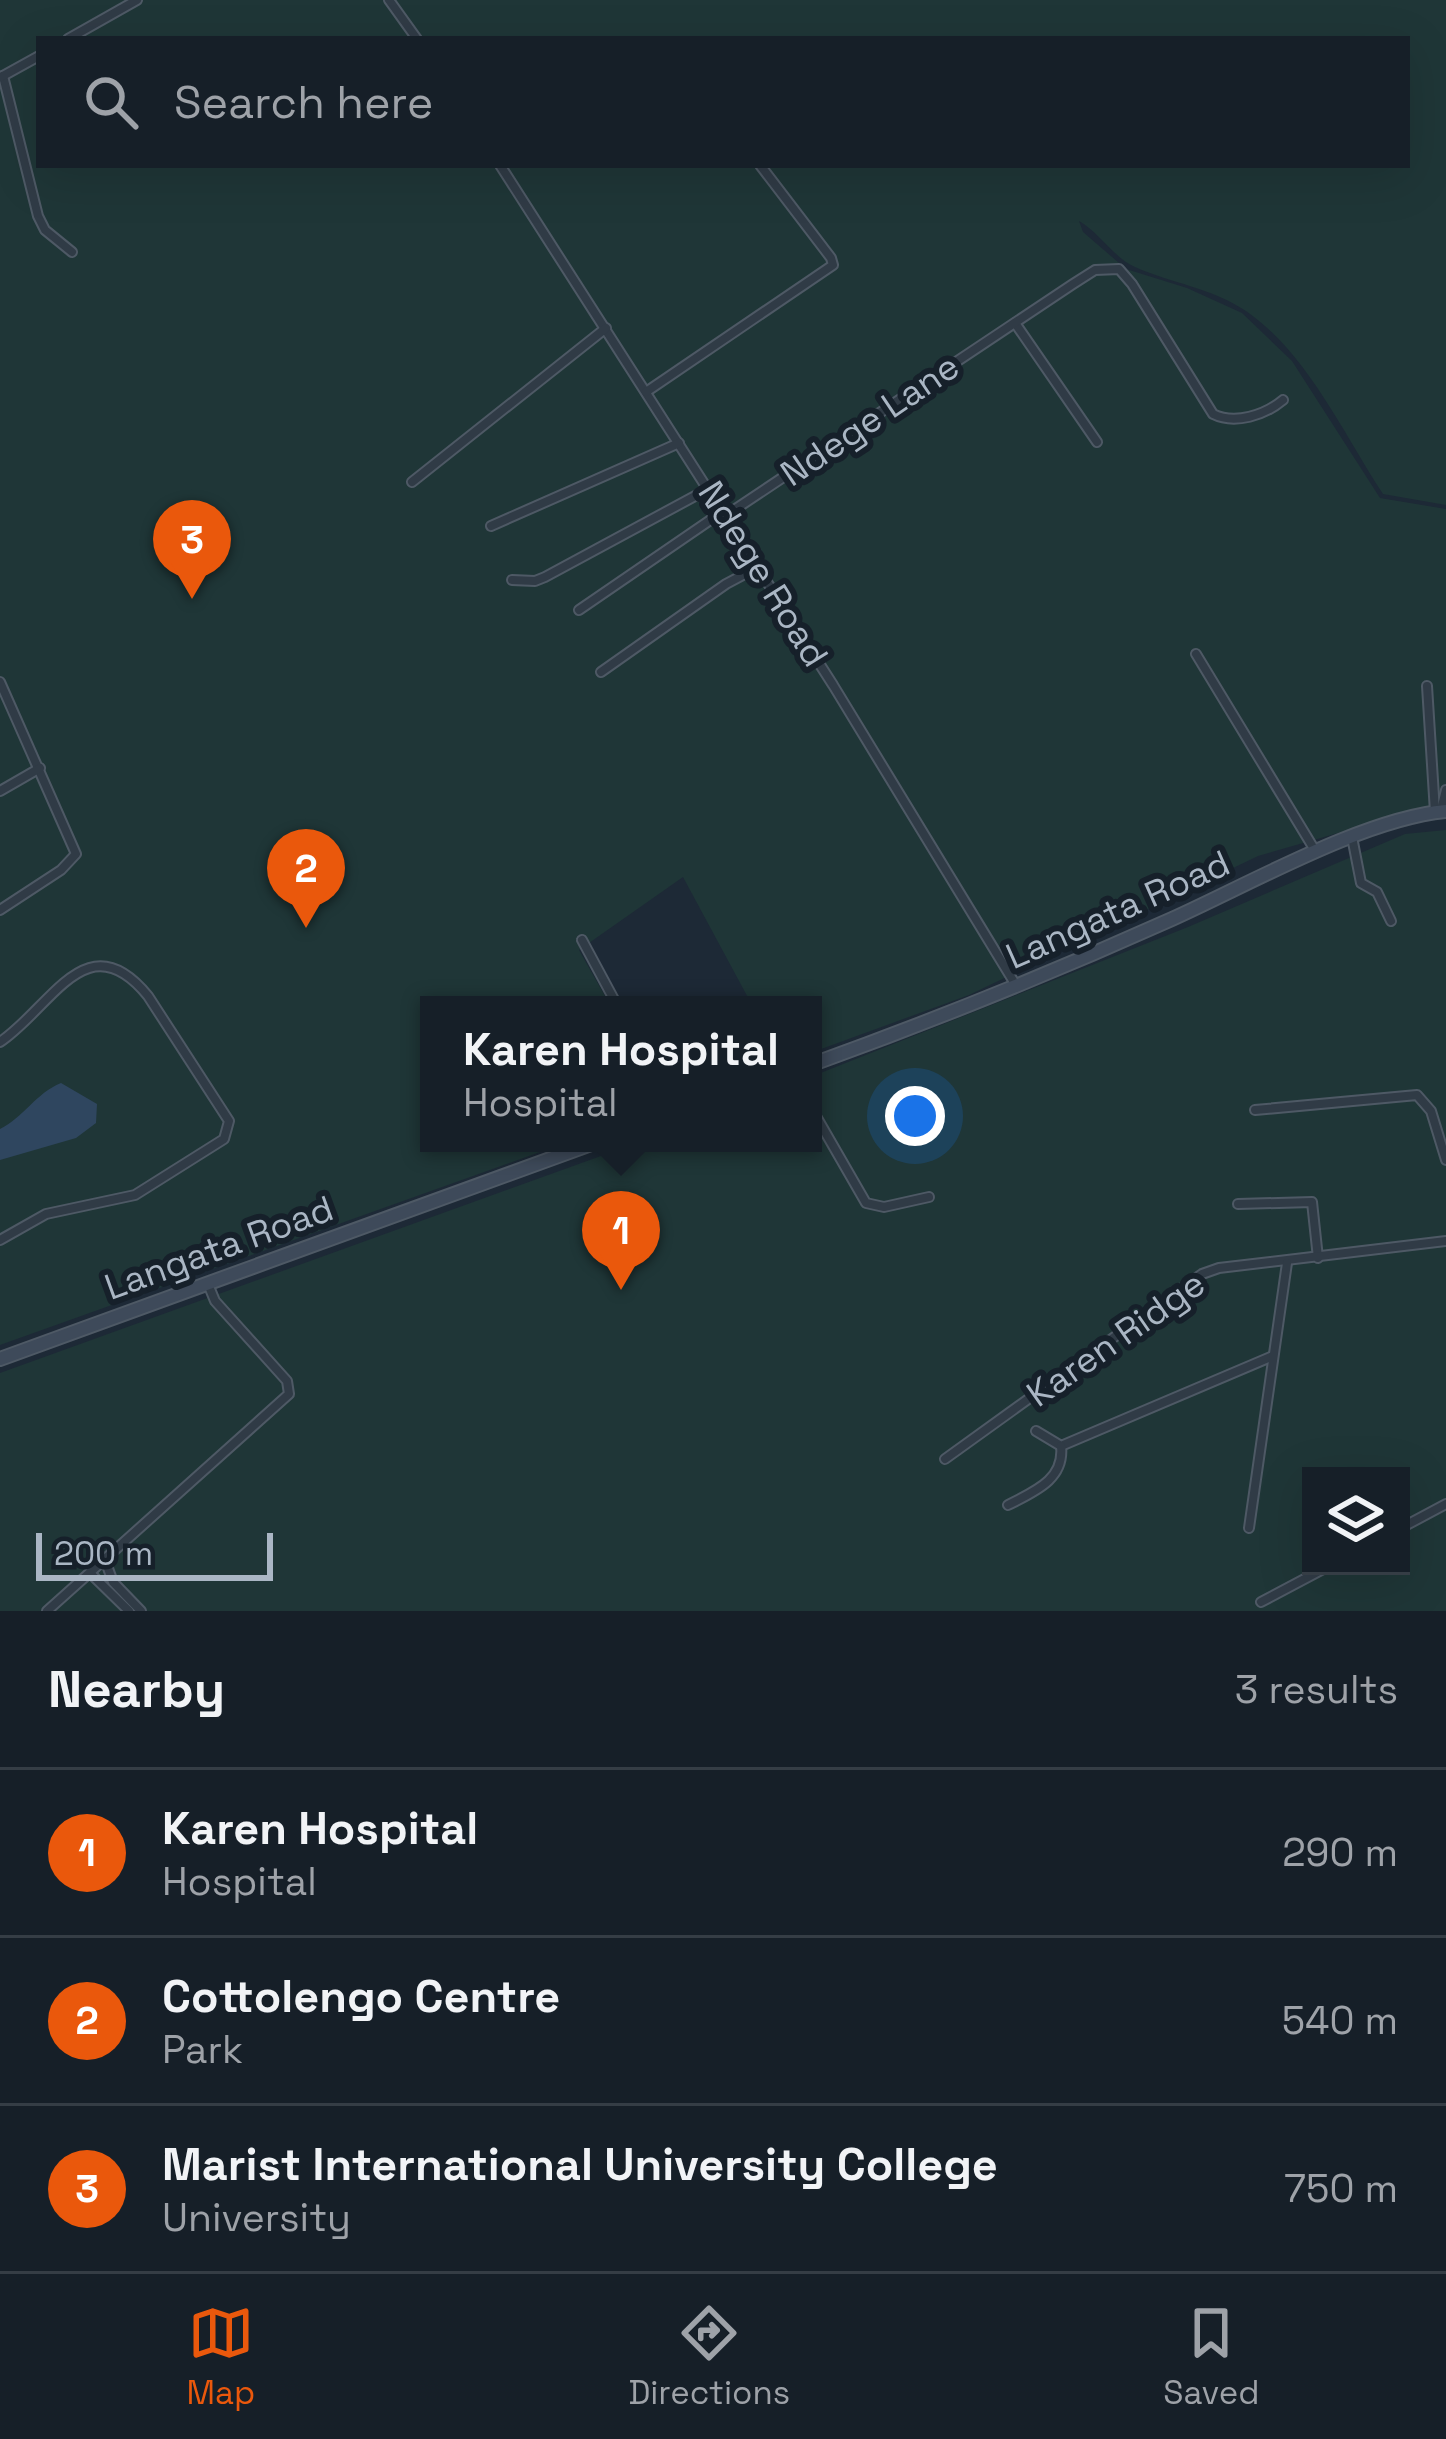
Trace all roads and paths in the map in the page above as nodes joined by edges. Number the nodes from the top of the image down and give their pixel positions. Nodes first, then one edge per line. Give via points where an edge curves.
1 (137, 0) edge
2 (389, 0) edge
3 (73, 36) edge
4 (415, 36) edge
5 (36, 58) edge
6 (2, 77) edge
7 (502, 168) edge
8 (762, 168) edge
9 (72, 252) dead end
10 (1016, 322) junction
11 (606, 328) junction
12 (646, 392) junction
13 (1283, 400) dead end
14 (679, 442) junction
15 (1096, 442) dead end
16 (412, 482) dead end
17 (708, 489) junction
18 (724, 514) junction
19 (491, 526) dead end
20 (758, 567) junction
21 (512, 580) dead end
22 (579, 610) dead end
23 (1196, 654) dead end
24 (601, 672) dead end
25 (0, 682) edge
26 (1427, 686) dead end
27 (40, 768) junction
28 (1446, 790) edge
29 (0, 791) edge
30 (1441, 812) edge
31 (1352, 837) junction
32 (1317, 853) junction
33 (0, 910) edge
34 (1391, 921) dead end
35 (581, 940) dead end
36 (1018, 988) junction
37 (612, 996) edge
38 (0, 1042) edge
39 (822, 1061) edge
40 (1255, 1110) dead end
41 (822, 1127) edge
42 (569, 1152) edge
43 (1446, 1160) edge
44 (929, 1197) dead end
45 (1238, 1204) dead end
46 (0, 1240) edge
47 (1446, 1241) edge
48 (1318, 1258) junction
49 (1287, 1263) junction
50 (208, 1284) junction
51 (1274, 1355) junction
52 (0, 1359) edge
53 (1036, 1431) dead end
54 (1060, 1446) junction
55 (944, 1459) dead end
56 (1446, 1504) edge
57 (1008, 1505) dead end
58 (1410, 1523) edge
59 (1250, 1528) dead end
60 (105, 1559) junction
61 (90, 1573) junction
62 (1311, 1575) edge
63 (1261, 1602) dead end
64 (47, 1611) edge
65 (129, 1611) edge
66 (141, 1611) edge

1 - 3 street
2 - 4 street
5 - 6 street
6 - 9 street via 38,216
7 - 11 street, Ndege Road
8 - 12 street via 832,265
10 - 13 street, Ndege Lane via 1095,270 1114,267 1213,414 1265,414
10 - 15 street
10 - 18 street, Ndege Lane
11 - 12 street, Ndege Road
11 - 16 street
12 - 14 street, Ndege Road
14 - 17 street, Ndege Road
14 - 19 street
17 - 18 street, Ndege Road
17 - 21 street via 544,577
18 - 20 street, Ndege Road
18 - 22 street, Ndege Lane
20 - 24 street
20 - 36 street, Ndege Road
23 - 32 street
25 - 27 street
26 - 30 street
27 - 29 street
27 - 33 street via 76,854
28 - 30 street
30 - 31 main road, Langata Road
31 - 32 main road, Langata Road
31 - 34 street via 1361,883 1377,892
32 - 36 main road, Langata Road
35 - 37 street
36 - 39 main road, Langata Road
38 - 46 street via 74,974 112,965 148,996 230,1121 224,1139 154,1185 46,1214
40 - 43 street via 1417,1095 1431,1111
41 - 44 street via 866,1203
42 - 50 main road, Langata Road
45 - 48 street via 1312,1202
47 - 48 street, Karen Ridge
48 - 49 street, Karen Ridge
49 - 51 street
49 - 55 street, Karen Ridge via 1202,1274
50 - 52 main road, Langata Road
50 - 60 street via 291,1390
51 - 54 street
51 - 59 street
53 - 54 street
54 - 57 street via 1054,1476
56 - 58 street
60 - 61 street
60 - 66 street via 112,1582
61 - 64 street
61 - 65 street
62 - 63 street

